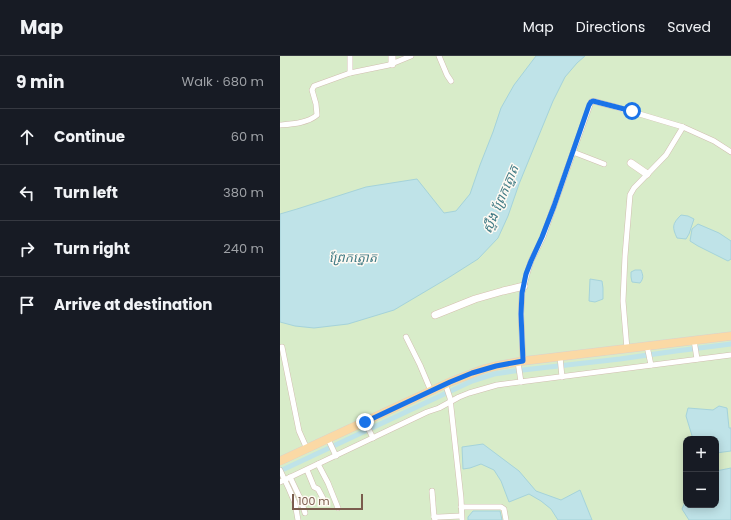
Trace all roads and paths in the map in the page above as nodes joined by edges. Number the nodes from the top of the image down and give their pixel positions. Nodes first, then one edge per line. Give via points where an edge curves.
1 (350, 56) edge
2 (392, 56) edge
3 (411, 56) edge
4 (438, 56) edge
5 (392, 64) junction
6 (350, 73) junction
7 (451, 81) dead end
8 (280, 125) edge
9 (683, 127) junction
10 (573, 152) junction
11 (731, 152) edge
12 (631, 163) dead end
13 (604, 164) dead end
14 (647, 174) junction
15 (524, 286) junction
16 (435, 316) dead end
17 (731, 336) edge
18 (406, 337) dead end
19 (694, 344) junction
20 (647, 346) junction
21 (282, 347) dead end
22 (627, 349) junction
23 (731, 355) edge
24 (696, 357) junction
25 (560, 360) junction
26 (521, 361) junction
27 (651, 365) junction
28 (562, 374) junction
29 (521, 382) junction
30 (446, 387) junction
31 (431, 391) junction
32 (450, 400) junction
33 (365, 422) junction
34 (373, 438) junction
35 (329, 442) junction
36 (306, 449) junction
37 (335, 454) junction
38 (280, 461) edge
39 (318, 464) junction
40 (280, 470) edge
41 (307, 470) junction
42 (285, 479) edge
43 (432, 491) dead end
44 (325, 502) dead end
45 (461, 507) junction
46 (338, 508) dead end
47 (305, 513) dead end
48 (434, 518) edge
49 (461, 518) edge
50 (298, 520) edge
51 (506, 520) edge

1 - 6 street
2 - 5 street
3 - 5 street
4 - 7 street
5 - 6 street
6 - 8 street via 314,86 312,90 317,115 314,118
9 - 10 street via 593,101 589,105
9 - 11 street
9 - 14 street via 666,155
10 - 13 street
10 - 15 street via 531,261
12 - 14 street
14 - 22 street via 634,188 629,199 623,301
15 - 16 street via 475,299
15 - 26 street
17 - 19 main road
18 - 31 street
19 - 20 main road
19 - 24 street
20 - 22 main road
20 - 27 street
21 - 36 street via 299,431
22 - 25 main road
23 - 24 street
24 - 27 street
25 - 26 main road
25 - 28 street
26 - 29 street
26 - 30 main road via 484,369
27 - 28 street
28 - 29 street
29 - 32 street via 485,388
30 - 31 main road
30 - 32 street
31 - 33 main road
32 - 34 street
32 - 45 street
33 - 34 street
33 - 35 main road
34 - 37 street
35 - 36 main road
35 - 37 street
36 - 38 main road
37 - 39 street
39 - 41 street
39 - 46 street
40 - 42 street
41 - 42 street
41 - 44 street via 314,487 318,489
42 - 47 street via 300,500
42 - 50 street via 295,503
43 - 48 street
45 - 49 street
45 - 51 street via 501,507 504,509
48 - 49 street

